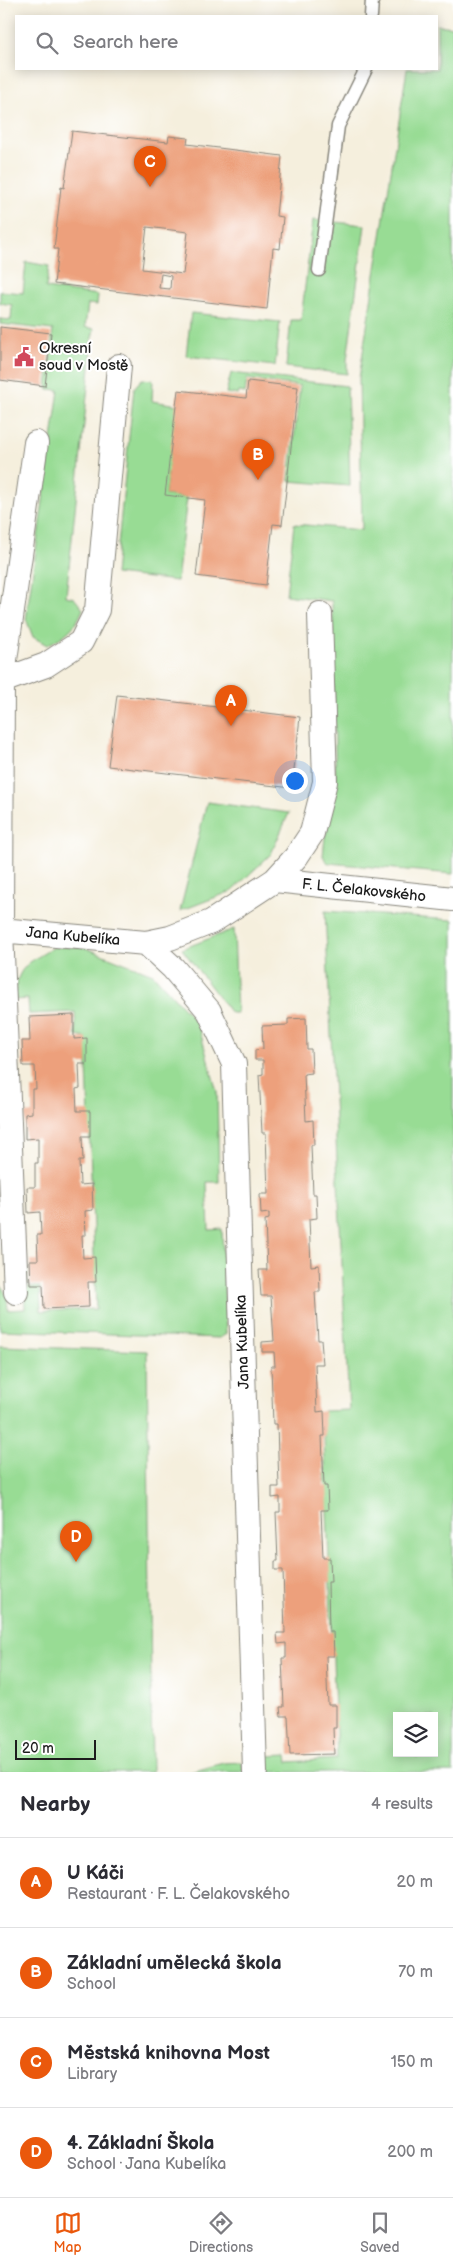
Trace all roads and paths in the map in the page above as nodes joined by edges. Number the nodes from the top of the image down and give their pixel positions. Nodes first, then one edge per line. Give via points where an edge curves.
1 (372, 0) edge
2 (371, 15) edge
3 (366, 70) edge
4 (319, 270) dead end
5 (119, 366) dead end
6 (36, 443) dead end
7 (320, 614) dead end
8 (2, 681) junction
9 (275, 880) junction
10 (453, 899) edge
11 (0, 930) edge
12 (146, 943) junction
13 (16, 1292) dead end
14 (255, 1772) edge

1 - 2 lane
3 - 4 lane via 338,126
5 - 8 street via 97,610 81,642 46,665
6 - 8 street
7 - 9 street, Jana Kubelíka via 325,782 312,833
8 - 11 street
9 - 10 street, F. L. Čelakovského
9 - 12 street, Jana Kubelíka via 212,922 170,938
11 - 12 street, Jana Kubelíka
11 - 13 street
12 - 14 street, Jana Kubelíka via 173,968 209,1011 234,1064

